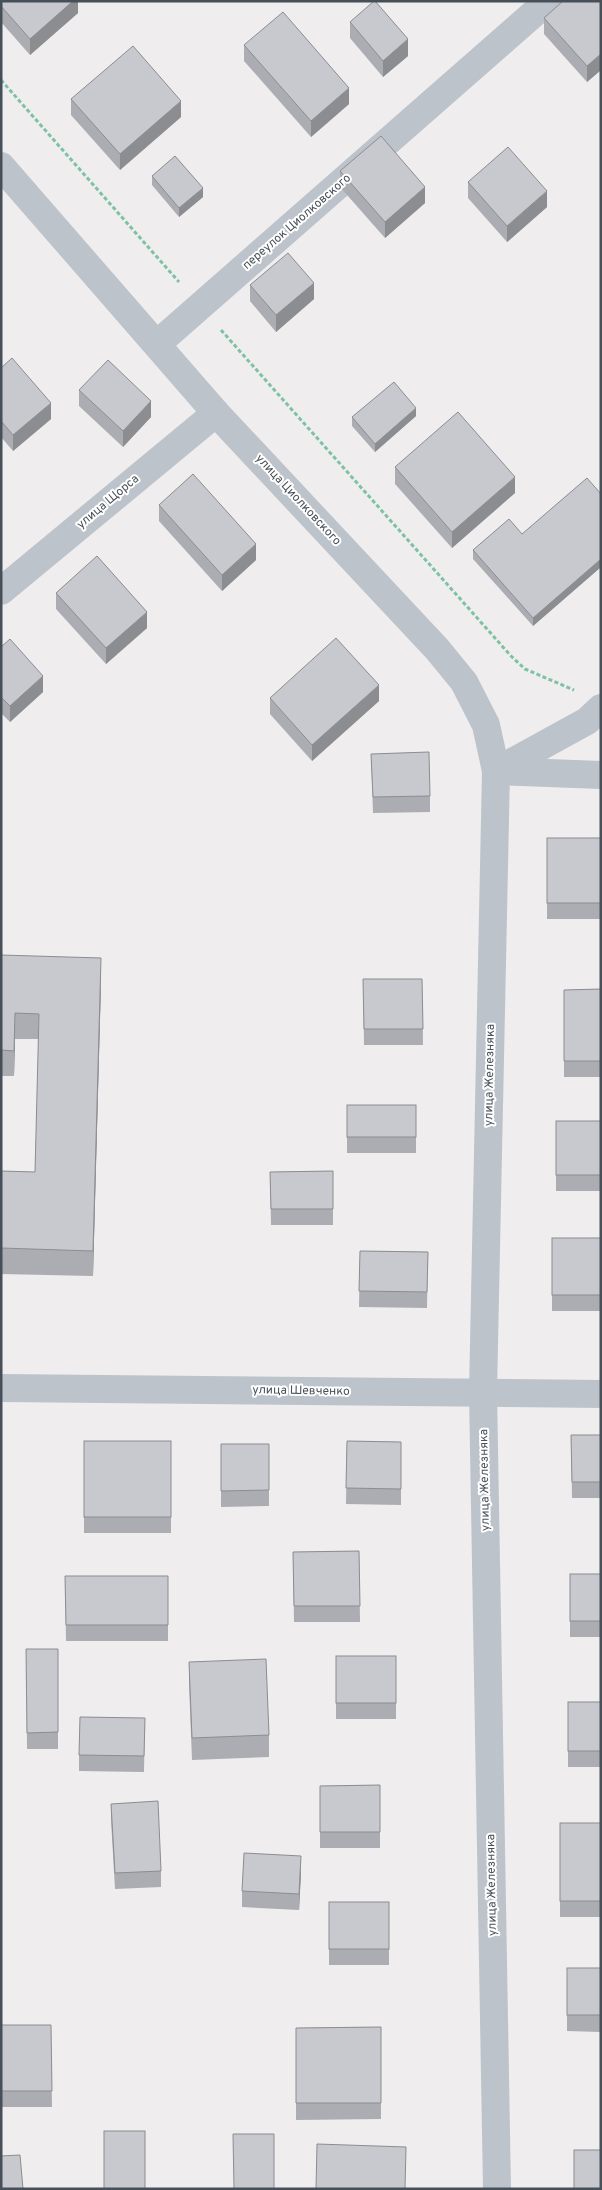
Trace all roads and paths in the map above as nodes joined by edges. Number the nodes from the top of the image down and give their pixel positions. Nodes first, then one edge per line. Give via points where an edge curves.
1 (548, 1) edge
2 (1, 80) edge
3 (1, 166) edge
4 (201, 307) junction
5 (157, 344) junction
6 (216, 413) junction
7 (1, 591) edge
8 (576, 691) dead end
9 (601, 708) edge
10 (496, 771) junction
11 (601, 775) edge
12 (1, 1388) edge
13 (483, 1392) junction
14 (601, 1394) edge
15 (497, 2189) edge

1 - 4 street, переулок Циолковского
2 - 4 path
3 - 5 street, улица Циолковского
4 - 5 street, переулок Циолковского
4 - 8 path via 511,656 525,669
5 - 6 street, улица Циолковского
6 - 7 street, улица Щорса
6 - 10 street, улица Циолковского via 437,648 464,682 486,725
9 - 10 street via 587,721
10 - 11 street
10 - 13 street, улица Железняка
12 - 13 street, улица Шевченко
13 - 14 street, улица Шевченко
13 - 15 street, улица Железняка

